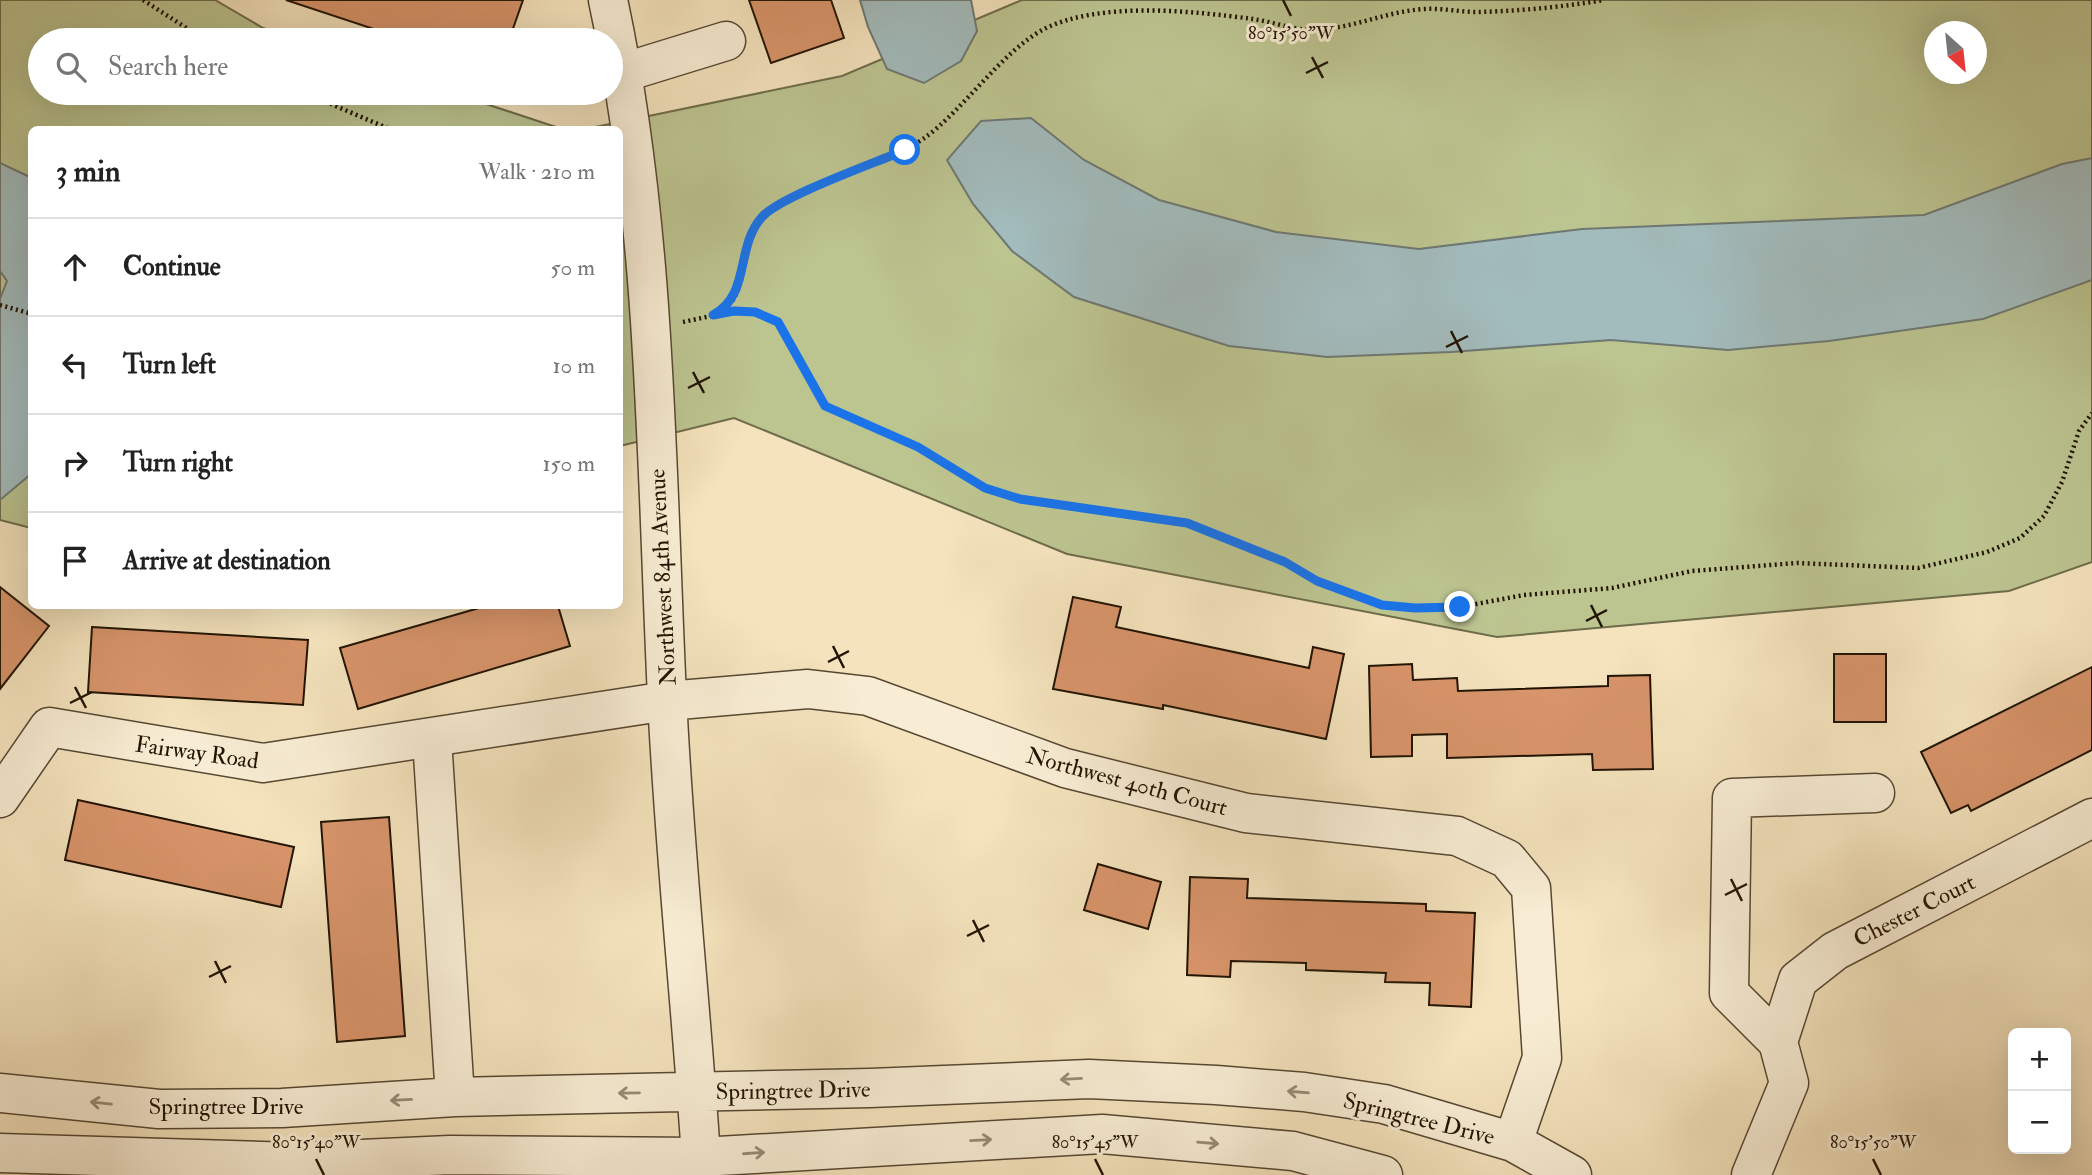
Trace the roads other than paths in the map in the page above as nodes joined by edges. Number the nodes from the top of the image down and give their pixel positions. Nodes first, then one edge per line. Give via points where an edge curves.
1 (608, 0) edge
2 (613, 28) edge
3 (726, 40) dead end
4 (623, 73) edge
5 (623, 80) edge
6 (667, 701) junction
7 (432, 739) junction
8 (1875, 793) dead end
9 (0, 798) edge
10 (2092, 818) edge
11 (1778, 1042) junction
12 (697, 1091) junction
13 (0, 1093) edge
14 (455, 1097) junction
15 (1513, 1142) junction
16 (0, 1153) edge
17 (701, 1157) junction
18 (1383, 1175) edge
19 (1572, 1175) edge
20 (1751, 1175) edge

1 - 2 street, Northwest 84th Avenue
3 - 4 street
5 - 6 street, Northwest 84th Avenue via 650,324
6 - 7 street, Fairway Road
6 - 12 street, Northwest 84th Avenue
6 - 15 street, Northwest 40th Court via 808,689 868,696 1078,771 1246,813 1457,836 1507,859 1531,888 1542,1058
7 - 9 street, Fairway Road via 263,763 48,727
7 - 14 street
8 - 11 street via 1732,798 1729,993
10 - 11 street, Chester Court via 1835,951 1798,980
11 - 20 street via 1789,1083
12 -> 14 street, Springtree Drive
15 -> 12 street, Springtree Drive via 1384,1104 1216,1085 1089,1079
12 - 17 street, Northwest 84th Avenue
14 -> 13 street, Springtree Drive via 282,1108 159,1109
15 - 19 street, Springtree Drive
16 - 17 street via 295,1162 450,1155
17 -> 18 street via 1102,1134 1293,1151

